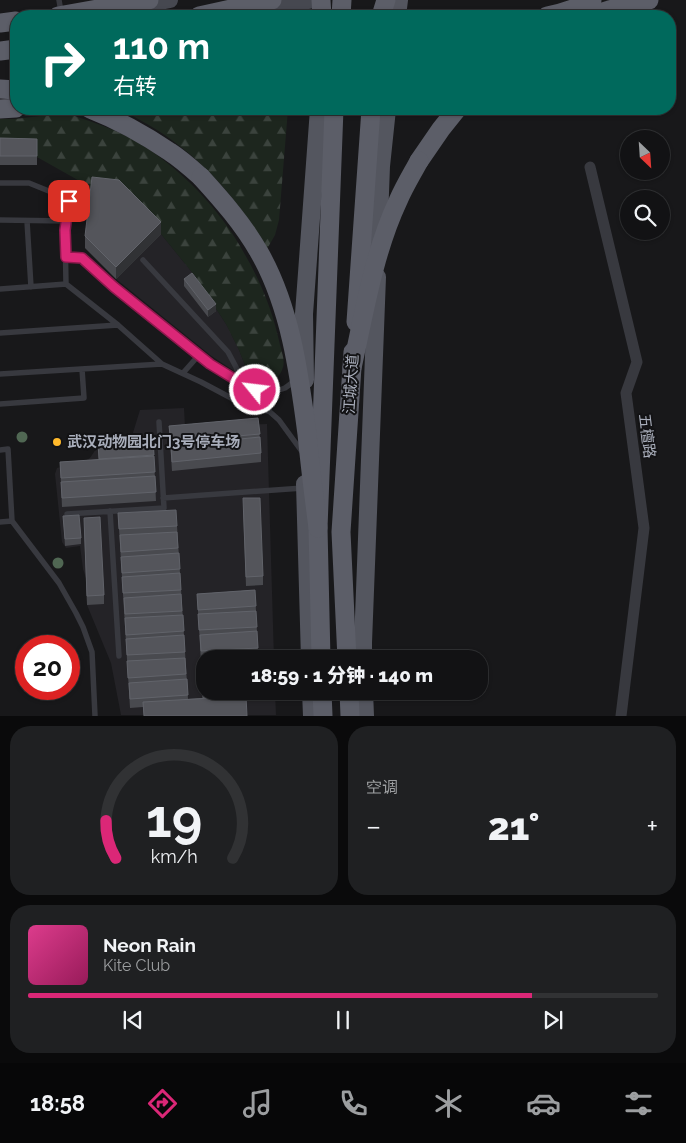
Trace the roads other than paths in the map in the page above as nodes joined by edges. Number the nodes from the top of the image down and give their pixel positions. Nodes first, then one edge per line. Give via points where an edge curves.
1 (161, 0) edge
2 (272, 0) edge
3 (314, 0) edge
4 (592, 0) edge
5 (649, 0) edge
6 (97, 10) edge
7 (115, 10) edge
8 (226, 10) edge
9 (263, 10) edge
10 (568, 10) edge
11 (609, 10) edge
12 (105, 115) edge
13 (329, 115) edge
14 (329, 115) edge
15 (371, 115) edge
16 (386, 115) edge
17 (452, 115) edge
18 (590, 167) dead end
19 (0, 183) edge
20 (0, 220) edge
21 (27, 221) junction
22 (67, 221) junction
23 (66, 257) junction
24 (143, 260) dead end
25 (66, 284) junction
26 (31, 287) junction
27 (0, 289) edge
28 (118, 325) junction
29 (0, 333) edge
30 (199, 355) junction
31 (162, 364) junction
32 (352, 368) junction
33 (82, 369) junction
34 (305, 372) junction
35 (183, 373) junction
36 (0, 374) edge
37 (241, 383) junction
38 (0, 404) edge
39 (159, 422) dead end
40 (0, 450) edge
41 (305, 456) junction
42 (305, 488) junction
43 (163, 498) junction
44 (110, 511) junction
45 (67, 514) edge
46 (12, 521) junction
47 (0, 522) edge
48 (318, 528) junction
49 (310, 650) edge
50 (321, 650) edge
51 (347, 650) edge
52 (363, 650) edge
53 (119, 656) dead end
54 (311, 700) edge
55 (322, 700) edge
56 (349, 700) edge
57 (364, 700) edge
58 (95, 716) edge
59 (312, 716) edge
60 (323, 716) edge
61 (350, 716) edge
62 (365, 716) edge
63 (621, 716) edge

1 - 6 highway, bridge
1 - 7 main road
2 - 8 highway
3 - 9 main road
4 - 10 highway
5 - 11 highway
12 - 48 highway, bridge via 172,153 201,177 244,228 267,267 280,299 297,366
13 - 48 highway, 江城大道, bridge
14 - 34 main road via 304,314
15 - 32 highway, 江城大道, bridge
16 - 52 main road via 381,166
17 - 32 highway, bridge via 419,161 397,202 371,280
18 - 63 street, 五檀路 via 637,362 626,393 644,528
19 - 22 lane via 28,183 66,198 69,201
20 - 21 lane
21 - 22 lane
21 - 26 lane
22 - 23 lane
23 - 25 lane
23 - 30 lane via 82,258
24 - 37 lane via 228,352
25 - 26 lane
25 - 28 lane
26 - 27 lane
28 - 29 lane
28 - 31 lane
30 - 35 lane
30 - 37 lane
31 - 33 lane
31 - 35 lane
32 - 51 highway, 江城大道 via 341,532
33 - 36 lane
33 - 38 lane via 84,398
34 - 37 lane via 276,391 255,390
34 - 41 main road
35 - 41 lane via 233,400 270,412
39 - 43 lane
40 - 46 lane via 8,449
41 - 42 main road
42 - 43 lane
42 - 49 main road
43 - 44 lane via 164,508
44 - 45 lane
44 - 53 lane
46 - 47 lane
46 - 58 lane via 58,583 83,627 92,652
48 - 50 highway, 江城大道
54 - 59 main road
55 - 60 highway
56 - 61 highway
57 - 62 main road

